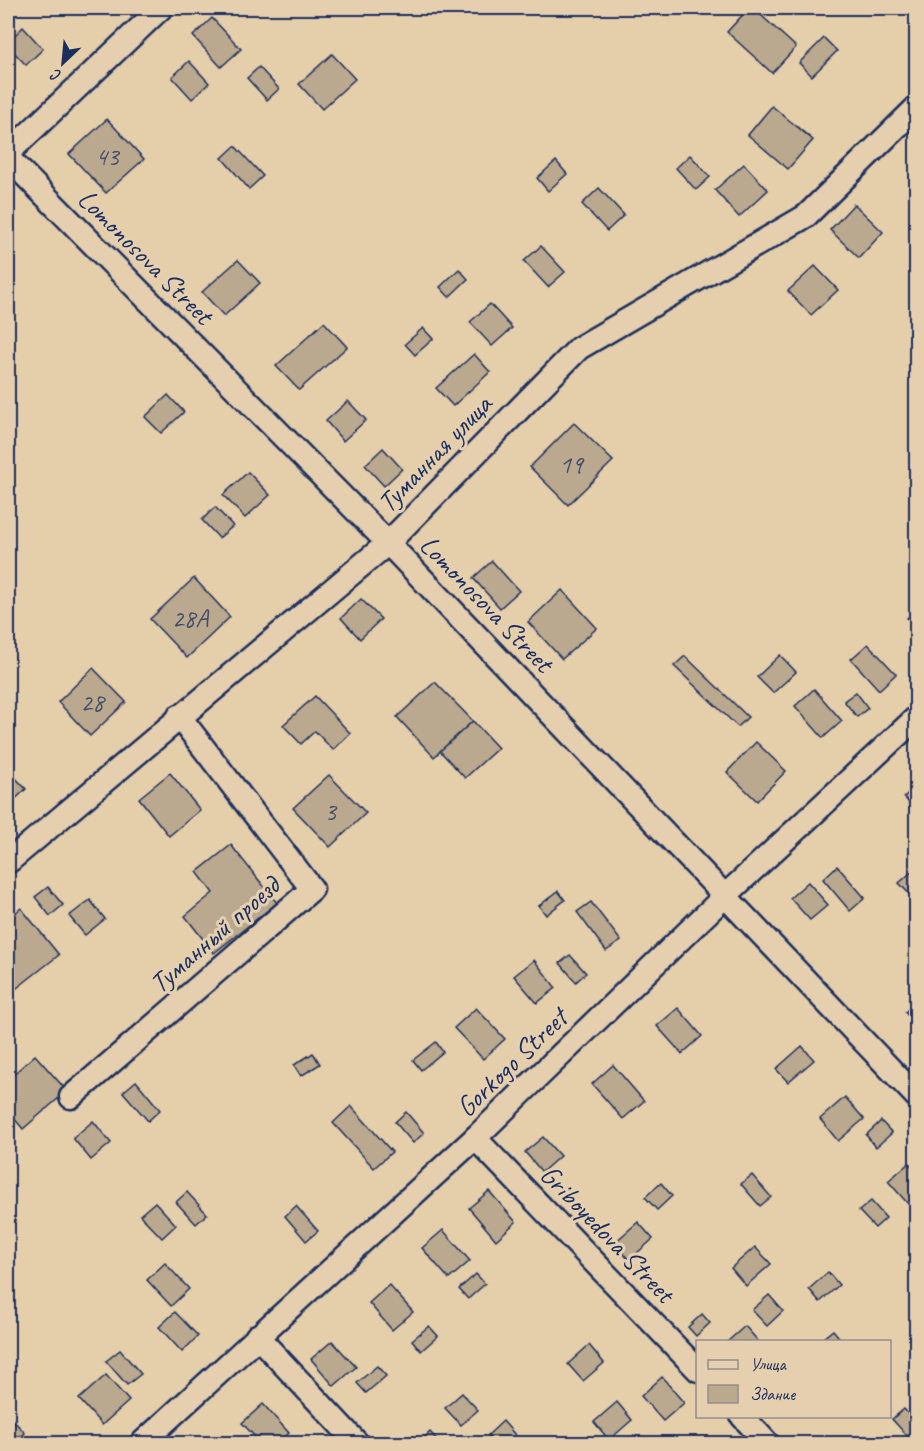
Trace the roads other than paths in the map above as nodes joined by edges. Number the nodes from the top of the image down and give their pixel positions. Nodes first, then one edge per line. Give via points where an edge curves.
1 (161, 8) edge
2 (916, 108) edge
3 (8, 153) edge
4 (8, 158) edge
5 (388, 543) junction
6 (179, 716) junction
7 (916, 718) edge
8 (8, 862) edge
9 (726, 895) junction
10 (916, 1096) edge
11 (71, 1097) dead end
12 (475, 1138) junction
13 (257, 1336) junction
14 (696, 1368) edge
15 (744, 1418) edge
16 (141, 1443) edge
17 (358, 1443) edge
18 (768, 1443) edge

1 - 3 street
2 - 5 street, Туманная улица via 806,216 579,348
4 - 5 street, Lomonosova Street
5 - 6 street, Туманная улица
5 - 9 street, Lomonosova Street
6 - 8 street, Туманная улица
6 - 11 street, Туманный проезд via 312,889
7 - 9 street, Gorkogo Street
9 - 10 street, Lomonosova Street
9 - 12 street, Gorkogo Street
12 - 13 street, Gorkogo Street
12 - 14 street, Griboyedova Street
13 - 16 street, Gorkogo Street
13 - 17 street
15 - 18 street

